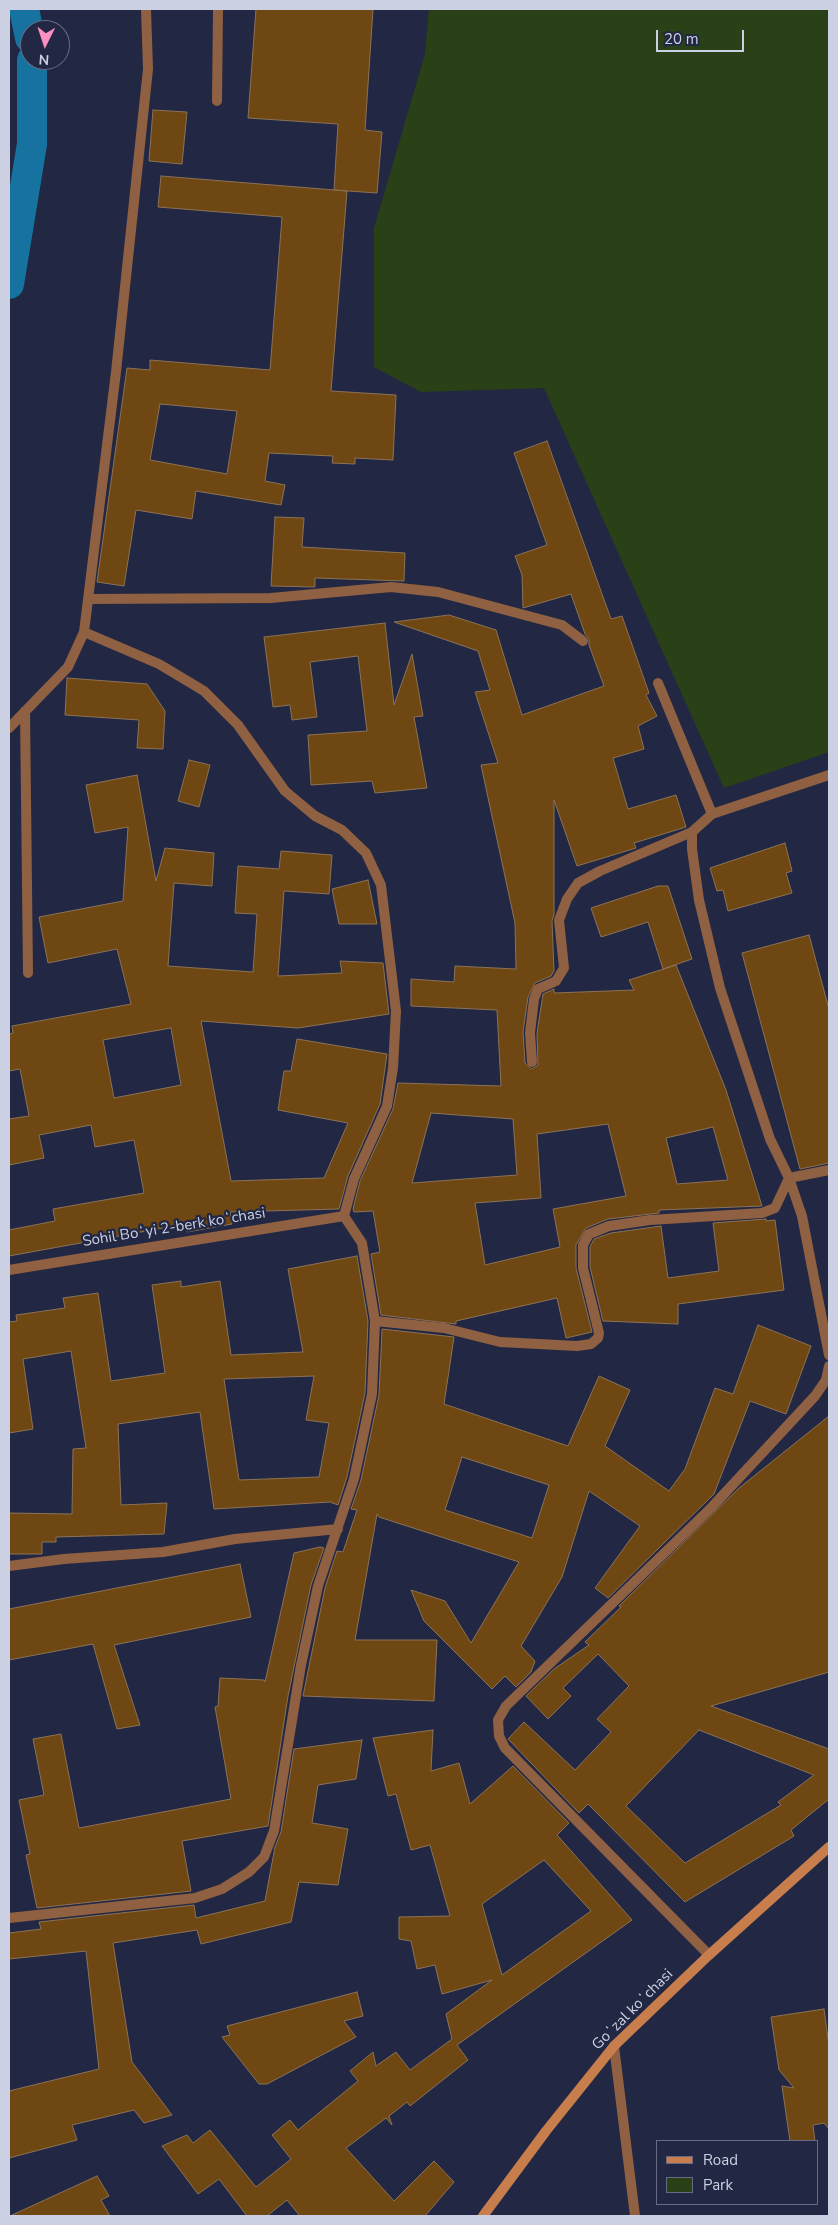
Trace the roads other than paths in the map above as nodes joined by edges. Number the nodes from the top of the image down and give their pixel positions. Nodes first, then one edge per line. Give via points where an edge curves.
1 (146, 9) edge
2 (218, 9) edge
3 (217, 101) dead end
4 (90, 599) junction
5 (84, 632) junction
6 (583, 641) dead end
7 (658, 683) dead end
8 (26, 711) junction
9 (9, 728) edge
10 (829, 774) edge
11 (712, 814) junction
12 (692, 832) junction
13 (28, 973) dead end
14 (532, 1062) dead end
15 (829, 1170) edge
16 (788, 1178) junction
17 (344, 1216) junction
18 (9, 1270) edge
19 (375, 1321) junction
20 (829, 1355) edge
21 (829, 1366) edge
22 (338, 1529) junction
23 (9, 1566) edge
24 (829, 1847) edge
25 (9, 1918) edge
26 (709, 1956) junction
27 (614, 2046) junction
28 (483, 2216) edge
29 (635, 2216) edge

1 - 4 street via 148,70
2 - 3 street
4 - 5 street
4 - 6 street via 271,598 400,588 438,592 562,625
5 - 8 street via 68,667
5 - 17 street via 159,664 204,691 238,725 285,791 315,816 342,830 366,853 381,885 396,1011 394,1068 387,1106 354,1179
7 - 11 street
8 - 9 street
8 - 13 street
10 - 11 street
11 - 12 street
12 - 14 street via 600,870 578,883 566,899 559,920 564,968 556,981 538,989 534,998 530,1033
12 - 16 street via 699,900 720,988 770,1139
15 - 16 street
16 - 19 street via 776,1208 762,1213 650,1220 609,1226 588,1234 583,1245 583,1268 599,1333 591,1344 500,1342 444,1328
16 - 20 street via 802,1216
17 - 18 street, Sohil Boʻyi 2-berk koʻchasi
17 - 19 street via 362,1242
19 - 22 street via 372,1394 354,1479
21 - 26 street via 826,1380 815,1396 711,1508 506,1706 498,1720 499,1736 505,1748
22 - 23 street via 235,1540 164,1552 64,1558
22 - 25 street via 316,1595 301,1665 274,1831 264,1857 249,1872 222,1890 195,1898
24 - 26 street, Goʻzal koʻchasi
26 - 27 street, Goʻzal koʻchasi
27 - 28 street, Goʻzal koʻchasi
27 - 29 street

